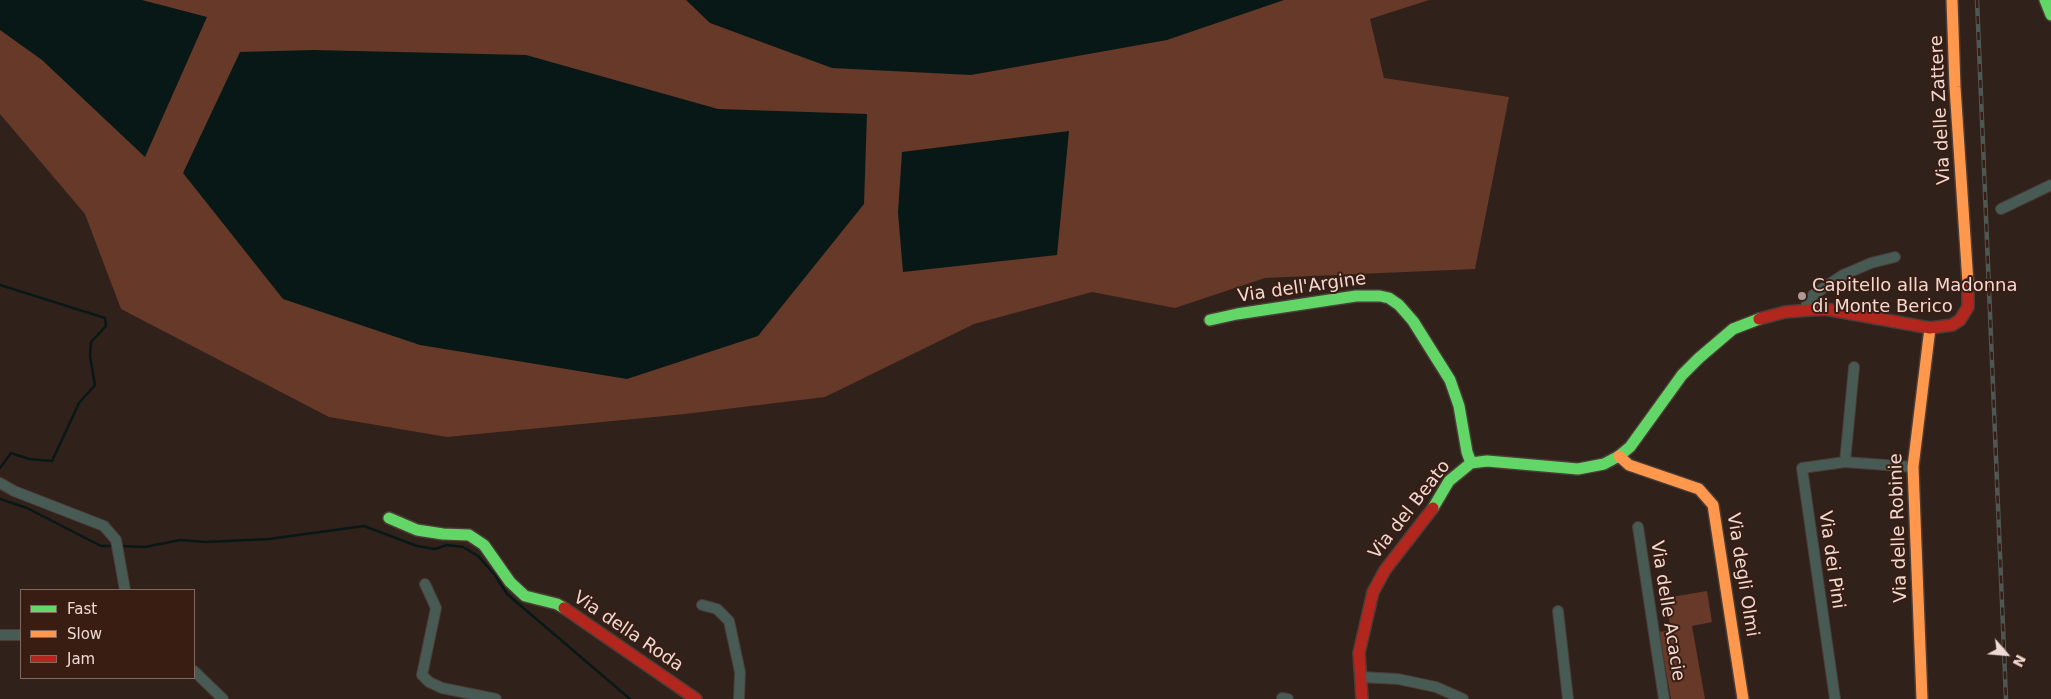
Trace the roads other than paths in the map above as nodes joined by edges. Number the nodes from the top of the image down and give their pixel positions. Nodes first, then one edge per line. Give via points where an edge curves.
1 (1952, 0) edge
2 (2046, 0) edge
3 (2051, 15) edge
4 (2051, 185) edge
5 (2001, 209) dead end
6 (1965, 217) joint
7 (1895, 257) dead end
8 (1804, 311) junction
9 (1210, 320) dead end
10 (1930, 328) junction
11 (1854, 367) dead end
12 (1619, 456) junction
13 (1845, 462) junction
14 (1471, 463) junction
15 (1912, 467) junction
16 (0, 483) edge
17 (389, 518) dead end
18 (1638, 527) dead end
19 (425, 584) dead end
20 (125, 589) edge
21 (702, 605) dead end
22 (1558, 611) dead end
23 (0, 635) edge
24 (20, 635) edge
25 (195, 672) edge
26 (1361, 676) junction
27 (223, 699) edge
28 (496, 699) edge
29 (696, 699) edge
30 (739, 699) edge
31 (1362, 699) edge
32 (1463, 699) edge
33 (1568, 699) edge
34 (1664, 699) edge
35 (1744, 699) edge
36 (1835, 699) edge
37 (1922, 699) edge

1 - 6 street, Via delle Zattere via 1958,150
2 - 3 street
4 - 5 street
6 - 10 street, Via del Beato via 1968,307 1960,320 1952,325
7 - 8 street via 1843,275 1813,295
8 - 10 street, Via del Beato via 1825,309
8 - 12 street, Via del Beato via 1769,315 1733,329 1682,375 1630,447
9 - 14 street, Via dell'Argine via 1356,296 1389,298 1413,320 1450,380
10 - 15 street, Via delle Robinie
11 - 13 street
12 - 14 street, Via del Beato via 1604,464 1578,468 1487,461
12 - 35 street, Via degli Olmi via 1629,464 1699,489 1713,505
13 - 15 street, Via dei Pini
13 - 36 street, Via dei Pini via 1802,468
14 - 26 street, Via del Beato via 1449,481 1430,512 1385,570 1373,592 1359,653
15 - 37 street, Via delle Robinie
16 - 20 street via 104,526 116,540
17 - 29 street, Via della Roda via 417,530 469,535 484,545 510,582 526,596 557,604
18 - 34 street, Via delle Acacie
19 - 28 street via 436,608 422,676 442,688
21 - 30 street via 717,609 729,621 740,672
22 - 33 street
23 - 24 street
25 - 27 street
26 - 31 street, Via del Beato
26 - 32 street via 1436,687

